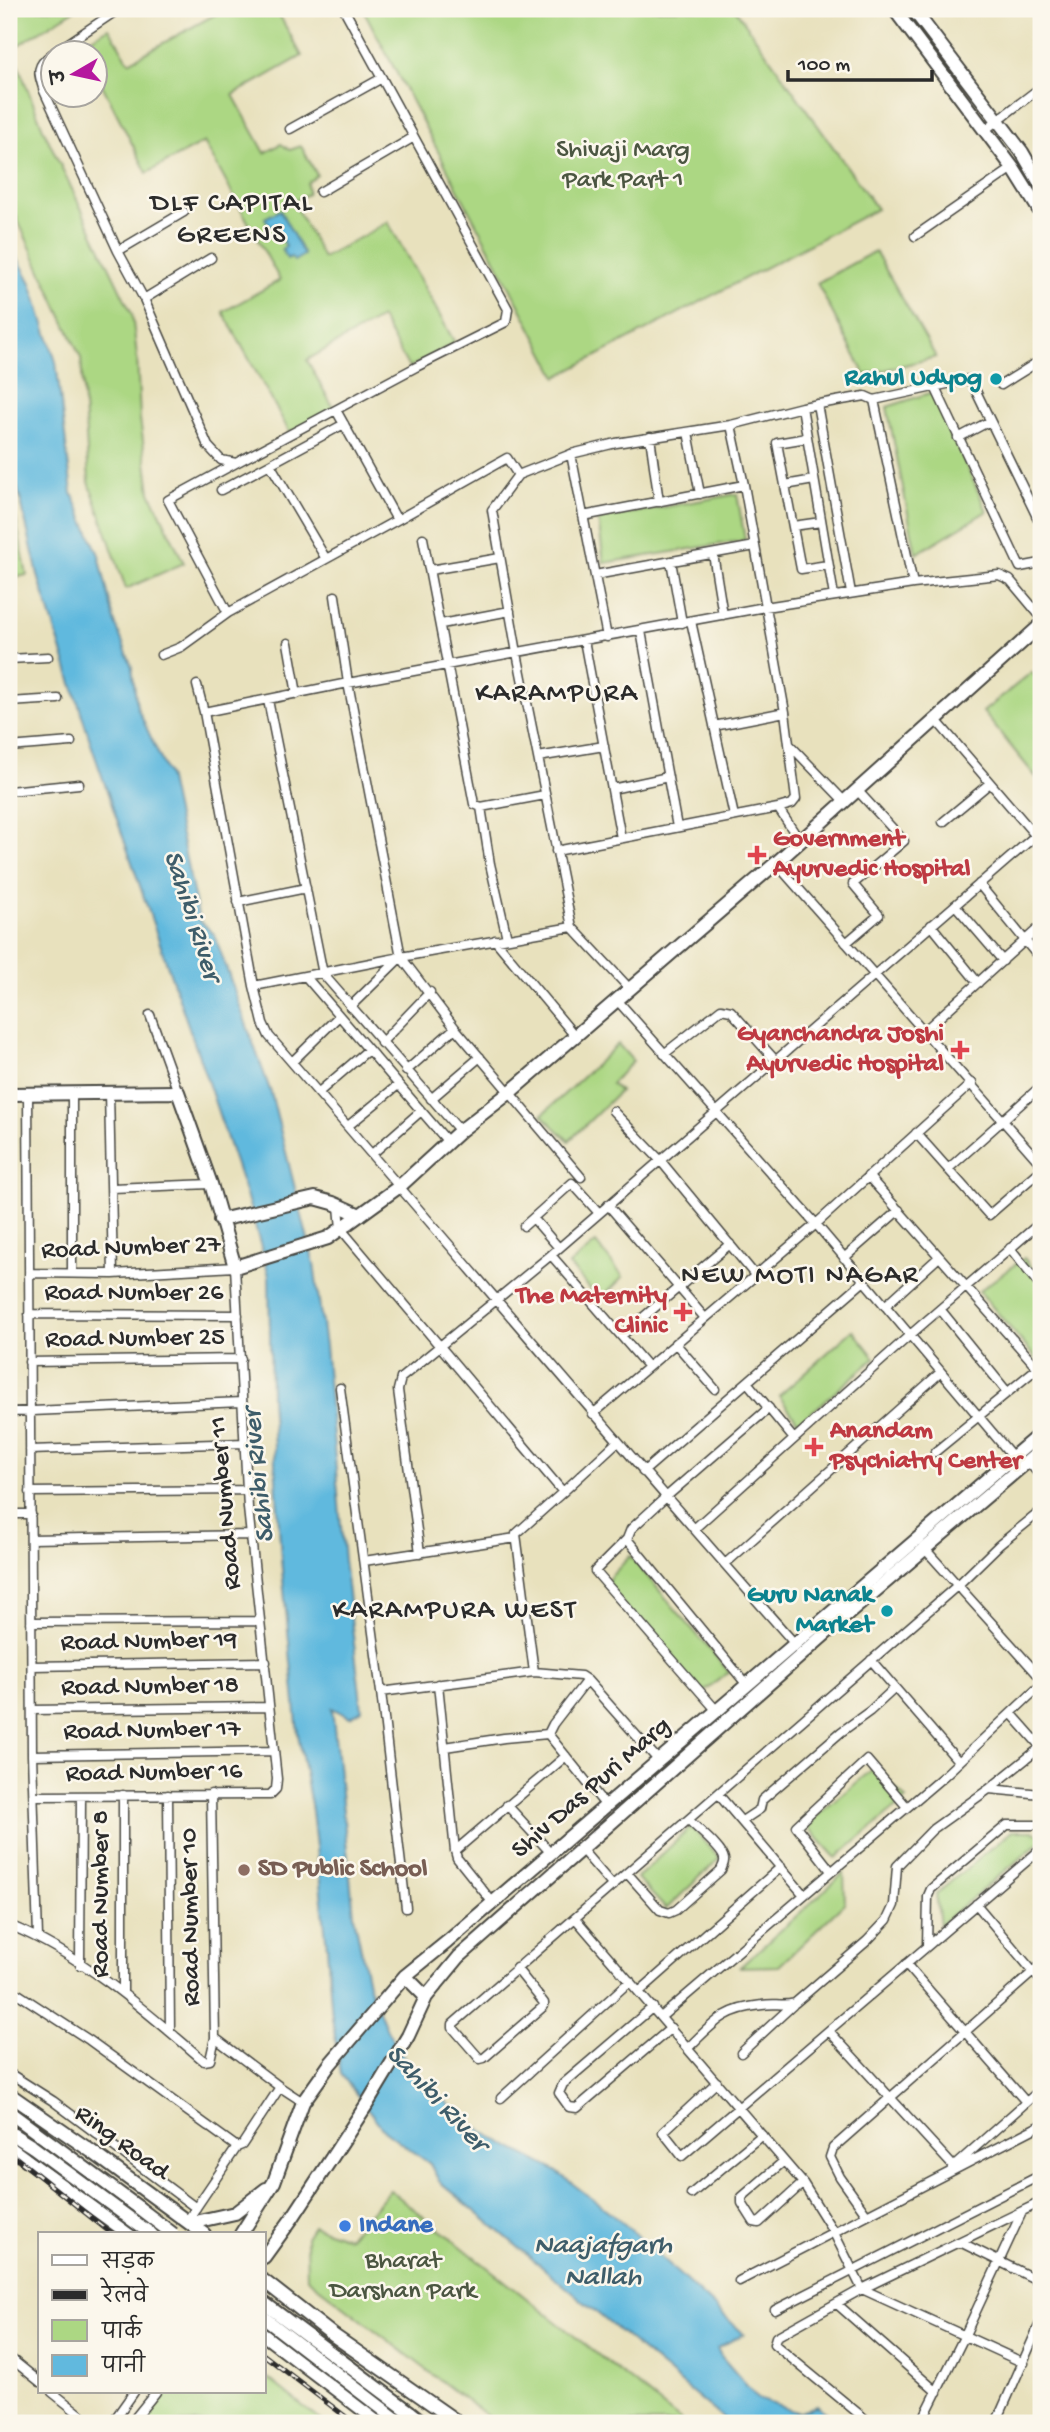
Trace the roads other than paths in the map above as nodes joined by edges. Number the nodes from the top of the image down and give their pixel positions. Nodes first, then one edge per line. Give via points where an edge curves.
1 (119, 9) edge
2 (344, 9) edge
3 (894, 9) edge
4 (913, 9) edge
5 (76, 38) edge
6 (383, 78) junction
7 (1041, 87) edge
8 (54, 108) edge
9 (998, 120) junction
10 (290, 129) dead end
11 (985, 130) junction
12 (414, 137) junction
13 (1013, 168) junction
14 (1041, 186) edge
15 (320, 192) dead end
16 (184, 212) dead end
17 (1041, 213) edge
18 (915, 236) dead end
19 (118, 251) junction
20 (211, 258) dead end
21 (144, 299) junction
22 (1041, 360) edge
23 (1001, 385) dead end
24 (935, 387) junction
25 (874, 400) junction
26 (817, 404) junction
27 (802, 407) junction
28 (336, 410) junction
29 (990, 421) junction
30 (344, 424) junction
31 (731, 425) junction
32 (688, 432) junction
33 (650, 437) junction
34 (807, 438) junction
35 (958, 438) junction
36 (571, 454) junction
37 (236, 463) junction
38 (270, 464) junction
39 (518, 475) junction
40 (814, 480) junction
41 (744, 485) junction
42 (785, 485) junction
43 (221, 490) dead end
44 (700, 494) junction
45 (659, 502) junction
46 (583, 516) junction
47 (397, 520) junction
48 (821, 522) junction
49 (1041, 525) edge
50 (793, 526) junction
51 (423, 538) dead end
52 (755, 546) junction
53 (712, 554) junction
54 (500, 558) junction
55 (326, 559) junction
56 (671, 561) junction
57 (1041, 563) edge
58 (828, 565) junction
59 (430, 570) junction
60 (595, 575) junction
61 (913, 584) junction
62 (851, 593) junction
63 (335, 596) dead end
64 (834, 596) junction
65 (765, 607) junction
66 (510, 611) junction
67 (228, 613) junction
68 (723, 615) junction
69 (1041, 617) edge
70 (687, 622) junction
71 (441, 624) junction
72 (1041, 625) edge
73 (641, 631) junction
74 (607, 636) junction
75 (584, 640) junction
76 (288, 643) dead end
77 (517, 653) junction
78 (161, 655) dead end
79 (48, 657) dead end
80 (9, 659) edge
81 (448, 665) junction
82 (348, 683) junction
83 (197, 685) dead end
84 (298, 694) junction
85 (58, 699) dead end
86 (268, 700) junction
87 (9, 702) edge
88 (204, 712) junction
89 (785, 712) junction
90 (936, 720) junction
91 (714, 726) junction
92 (71, 742) dead end
93 (790, 745) junction
94 (604, 746) junction
95 (9, 747) edge
96 (538, 757) junction
97 (668, 777) junction
98 (990, 783) junction
99 (79, 784) dead end
100 (612, 789) junction
101 (857, 790) junction
102 (9, 792) edge
103 (545, 795) junction
104 (844, 801) junction
105 (481, 807) junction
106 (778, 808) junction
107 (734, 816) junction
108 (943, 822) dead end
109 (677, 827) junction
110 (621, 838) junction
111 (1038, 839) edge
112 (800, 841) junction
113 (556, 851) junction
114 (776, 863) junction
115 (979, 884) junction
116 (306, 888) junction
117 (238, 902) junction
118 (955, 905) junction
119 (931, 925) junction
120 (1041, 926) edge
121 (572, 927) junction
122 (508, 938) junction
123 (495, 940) junction
124 (1025, 940) junction
125 (846, 943) junction
126 (401, 957) junction
127 (1041, 960) edge
128 (1003, 961) junction
129 (323, 974) junction
130 (873, 975) junction
131 (306, 977) junction
132 (978, 983) junction
133 (254, 986) junction
134 (629, 988) junction
135 (429, 992) junction
136 (617, 1000) junction
137 (350, 1007) junction
138 (150, 1015) dead end
139 (339, 1016) junction
140 (455, 1028) junction
141 (925, 1031) junction
142 (575, 1036) junction
143 (381, 1043) junction
144 (368, 1050) junction
145 (664, 1054) junction
146 (480, 1057) junction
147 (775, 1060) junction
148 (292, 1062) junction
149 (406, 1071) junction
150 (972, 1083) junction
151 (398, 1084) junction
152 (1041, 1086) edge
153 (178, 1091) junction
154 (109, 1092) junction
155 (318, 1092) junction
156 (72, 1093) junction
157 (509, 1093) junction
158 (9, 1094) edge
159 (28, 1094) junction
160 (431, 1099) junction
161 (421, 1111) junction
162 (612, 1111) dead end
163 (715, 1112) junction
164 (1003, 1121) junction
165 (348, 1126) junction
166 (460, 1131) junction
167 (916, 1133) junction
168 (448, 1142) junction
169 (372, 1154) junction
170 (660, 1160) junction
171 (1041, 1164) edge
172 (948, 1170) junction
173 (1041, 1170) edge
174 (868, 1176) junction
175 (581, 1177) dead end
176 (211, 1184) junction
177 (400, 1186) junction
178 (112, 1188) junction
179 (608, 1205) junction
180 (340, 1206) junction
181 (899, 1210) junction
182 (599, 1213) junction
183 (360, 1215) junction
184 (533, 1218) junction
185 (225, 1219) junction
186 (816, 1224) junction
187 (1038, 1225) edge
188 (524, 1226) dead end
189 (341, 1229) junction
190 (1041, 1236) edge
191 (730, 1244) junction
192 (559, 1248) junction
193 (1010, 1248) junction
194 (551, 1255) junction
195 (939, 1257) junction
196 (844, 1258) junction
197 (238, 1266) junction
198 (29, 1273) junction
199 (72, 1273) junction
200 (113, 1274) junction
201 (755, 1275) junction
202 (864, 1281) junction
203 (678, 1286) junction
204 (965, 1287) junction
205 (1041, 1287) edge
206 (495, 1300) junction
207 (885, 1306) junction
208 (940, 1309) junction
209 (29, 1314) junction
210 (238, 1315) junction
211 (705, 1318) junction
212 (910, 1335) junction
213 (621, 1336) junction
214 (675, 1343) junction
215 (440, 1346) junction
216 (242, 1359) junction
217 (29, 1362) junction
218 (648, 1367) junction
219 (1040, 1367) edge
220 (942, 1372) junction
221 (747, 1382) junction
222 (340, 1388) dead end
223 (715, 1389) dead end
224 (1008, 1393) junction
225 (242, 1402) junction
226 (769, 1408) junction
227 (30, 1411) junction
228 (9, 1412) edge
229 (593, 1414) junction
230 (979, 1417) junction
231 (1041, 1433) edge
232 (794, 1438) junction
233 (617, 1442) junction
234 (245, 1443) junction
235 (30, 1450) junction
236 (1041, 1450) edge
237 (935, 1452) dead end
238 (1013, 1457) junction
239 (1028, 1461) junction
240 (643, 1472) junction
241 (1041, 1477) edge
242 (247, 1490) junction
243 (30, 1492) junction
244 (563, 1492) junction
245 (666, 1497) junction
246 (1041, 1511) edge
247 (9, 1514) edge
248 (31, 1514) junction
249 (694, 1529) junction
250 (251, 1535) junction
251 (516, 1538) junction
252 (31, 1539) junction
253 (627, 1539) junction
254 (925, 1549) junction
255 (420, 1553) junction
256 (364, 1561) junction
257 (725, 1564) junction
258 (958, 1585) junction
259 (260, 1621) junction
260 (31, 1622) junction
261 (795, 1644) junction
262 (871, 1660) junction
263 (266, 1662) junction
264 (32, 1666) junction
265 (534, 1672) junction
266 (1041, 1678) edge
267 (587, 1680) junction
268 (438, 1684) junction
269 (747, 1685) junction
270 (1041, 1685) edge
271 (895, 1688) junction
272 (381, 1692) junction
273 (269, 1707) junction
274 (32, 1710) junction
275 (717, 1711) junction
276 (1012, 1713) junction
277 (548, 1734) junction
278 (445, 1748) junction
279 (273, 1751) junction
280 (32, 1755) junction
281 (566, 1755) junction
282 (659, 1761) junction
283 (959, 1762) junction
284 (989, 1789) junction
285 (275, 1792) joint
286 (211, 1794) junction
287 (718, 1794) junction
288 (1041, 1794) edge
289 (123, 1795) junction
290 (168, 1795) junction
291 (34, 1796) junction
292 (81, 1796) junction
293 (507, 1805) junction
294 (606, 1806) junction
295 (906, 1807) junction
296 (689, 1820) junction
297 (741, 1821) junction
298 (1041, 1825) edge
299 (1041, 1849) edge
300 (582, 1850) junction
301 (455, 1851) junction
302 (551, 1853) junction
303 (781, 1867) junction
304 (831, 1871) junction
305 (627, 1873) junction
306 (613, 1886) junction
307 (804, 1895) junction
308 (493, 1903) junction
309 (976, 1904) junction
310 (406, 1908) dead end
311 (575, 1918) junction
312 (9, 1925) edge
313 (38, 1937) junction
314 (927, 1946) junction
315 (906, 1964) junction
316 (80, 1965) junction
317 (1041, 1965) edge
318 (516, 1968) junction
319 (1034, 1972) junction
320 (405, 1976) junction
321 (630, 1981) junction
322 (1041, 1981) edge
323 (9, 1988) edge
324 (639, 1992) junction
325 (123, 1993) junction
326 (426, 1997) junction
327 (795, 2003) junction
328 (653, 2007) junction
329 (661, 2017) junction
330 (671, 2028) junction
331 (170, 2031) junction
332 (829, 2031) junction
333 (964, 2031) junction
334 (215, 2038) junction
335 (688, 2048) junction
336 (741, 2053) dead end
337 (9, 2073) edge
338 (717, 2082) junction
339 (280, 2087) junction
340 (1041, 2089) edge
341 (9, 2095) edge
342 (500, 2098) dead end
343 (891, 2099) junction
344 (303, 2102) junction
345 (1026, 2102) junction
346 (740, 2109) junction
347 (9, 2112) edge
348 (1041, 2125) edge
349 (9, 2132) edge
350 (762, 2136) junction
351 (9, 2147) edge
352 (237, 2147) junction
353 (784, 2161) junction
354 (953, 2166) junction
355 (1041, 2175) edge
356 (940, 2178) junction
357 (274, 2182) junction
358 (803, 2183) junction
359 (691, 2194) dead end
360 (161, 2201) junction
361 (1041, 2202) edge
362 (196, 2208) junction
363 (1022, 2212) junction
364 (867, 2214) junction
365 (188, 2222) junction
366 (833, 2231) junction
367 (126, 2232) edge
368 (147, 2232) edge
369 (154, 2232) edge
370 (170, 2232) edge
371 (201, 2232) edge
372 (247, 2232) edge
373 (960, 2242) junction
374 (267, 2248) edge
375 (999, 2260) junction
376 (855, 2270) junction
377 (739, 2281) dead end
378 (1041, 2282) edge
379 (266, 2283) edge
380 (862, 2289) junction
381 (266, 2304) edge
382 (837, 2304) junction
383 (775, 2310) dead end
384 (266, 2320) edge
385 (1041, 2320) edge
386 (333, 2334) junction
387 (266, 2336) edge
388 (964, 2337) junction
389 (9, 2357) edge
390 (1024, 2363) junction
391 (323, 2378) junction
392 (38, 2380) edge
393 (937, 2392) junction
394 (54, 2394) edge
395 (133, 2394) edge
396 (154, 2394) edge
397 (88, 2421) edge
398 (112, 2423) edge
399 (131, 2423) edge
400 (380, 2423) edge
401 (401, 2423) edge
402 (424, 2423) edge
403 (458, 2423) edge
404 (870, 2423) edge
405 (921, 2423) edge
406 (996, 2423) edge

1 - 5 street
2 - 6 street
3 - 11 main road
4 - 9 main road
6 - 10 street
6 - 12 street
7 - 9 street
8 - 19 street
9 - 11 street
9 - 14 main road
11 - 13 main road
12 - 15 street
12 - 28 street via 509,316 485,334
13 - 17 main road
13 - 18 street
16 - 19 street
19 - 21 street
20 - 21 street
21 - 37 street via 208,446 221,460
22 - 23 street
24 - 25 street
24 - 29 street via 970,379
24 - 35 street
25 - 26 street via 865,396
25 - 61 street
26 - 27 street
26 - 62 street
27 - 31 street
27 - 34 street
28 - 30 street
28 - 37 street
29 - 35 street
29 - 49 street
30 - 38 street
30 - 47 street
31 - 32 street
31 - 41 street
32 - 33 street
32 - 44 street
33 - 36 street
33 - 45 street
34 - 40 street
34 - 42 street via 776,443
35 - 57 street via 1020,567
36 - 39 street
36 - 46 street
37 - 67 street via 168,500
38 - 43 street
38 - 55 street
39 - 47 street via 508,458
39 - 54 street via 492,510
40 - 42 street
40 - 48 street
41 - 44 street
41 - 52 street
42 - 50 street
44 - 45 street
45 - 46 street
46 - 60 street
47 - 55 street
48 - 50 street
48 - 58 street
50 - 58 street via 801,569
51 - 59 street
52 - 53 street
52 - 65 street
53 - 56 street
53 - 68 street
54 - 59 street
54 - 66 street
55 - 67 street
56 - 60 street
56 - 70 street
58 - 64 street
59 - 71 street
60 - 74 street
61 - 62 street
61 - 69 street via 999,575 1010,580
62 - 64 street
63 - 82 street
64 - 65 street
65 - 68 street
65 - 89 street
66 - 71 street
66 - 77 street
67 - 78 street via 181,647
68 - 70 street
70 - 73 street
70 - 91 street
71 - 81 street
72 - 90 main road
73 - 74 street
73 - 97 street
74 - 75 street
75 - 77 street
75 - 94 street
76 - 84 street
77 - 81 street
77 - 96 street
79 - 80 street
81 - 82 street
81 - 105 street via 474,804
82 - 84 street
82 - 126 street
83 - 88 street
84 - 86 street
85 - 87 street
86 - 88 street
86 - 116 street
88 - 117 street
89 - 91 street
89 - 93 street
90 - 98 street
90 - 101 main road
91 - 107 street
92 - 95 street
93 - 104 street
93 - 106 street via 796,799
94 - 96 street
94 - 100 street
96 - 103 street
97 - 100 street
97 - 109 street
98 - 108 street
98 - 111 street
99 - 102 street
100 - 110 street
101 - 104 main road
101 - 125 street via 904,841 853,884 879,915
103 - 105 street
103 - 113 street
104 - 112 main road
105 - 122 street
106 - 107 street
106 - 112 street
107 - 109 street
109 - 110 street
110 - 113 street
111 - 115 street
112 - 114 main road
113 - 121 street
114 - 125 street
114 - 134 main road
115 - 118 street
115 - 124 street
116 - 117 street
116 - 129 street
117 - 133 street
118 - 119 street
118 - 128 street
119 - 130 street
119 - 132 street
120 - 124 street
121 - 122 street
121 - 134 street
122 - 123 street
123 - 126 street
123 - 142 street
124 - 127 street
124 - 128 street
125 - 130 street
126 - 129 street
126 - 135 street
126 - 137 street
128 - 132 street
129 - 131 street
129 - 137 street
130 - 141 street
130 - 147 street
131 - 133 street
131 - 139 street
132 - 141 street
133 - 148 street via 265,1029
134 - 136 main road
135 - 140 street
135 - 143 street
136 - 142 main road
136 - 145 street
137 - 143 street
138 - 153 street
139 - 144 street
139 - 148 street
140 - 146 street
140 - 149 street
141 - 150 street
142 - 157 main road
143 - 149 street
144 - 151 street
144 - 155 street
145 - 147 street via 721,1009 731,1011
145 - 163 street
146 - 157 street
146 - 160 street
147 - 163 street
148 - 155 street
149 - 160 street
150 - 164 street
150 - 167 street
151 - 161 street
151 - 165 street
152 - 164 street
153 - 154 main road
153 - 176 main road, Road Number 11
154 - 156 main road
154 - 178 street
155 - 165 street
156 - 159 main road
156 - 199 street
157 - 166 main road
157 - 175 street
158 - 159 main road
159 - 198 street
160 - 166 street
161 - 168 street
161 - 169 street
162 - 170 street
163 - 170 street
163 - 186 street
164 - 171 street
164 - 172 street
165 - 169 street
166 - 168 main road
167 - 172 street
167 - 174 street
168 - 177 main road
169 - 177 street
170 - 179 street
170 - 191 street
172 - 173 street via 989,1216
174 - 181 street
174 - 186 street
176 - 178 street
176 - 185 main road, Road Number 11
177 - 183 main road
177 - 206 street
178 - 200 street
179 - 182 street
179 - 203 street
180 - 183 main road
180 - 185 main road via 315,1198
180 - 189 street
181 - 195 street
181 - 196 street
182 - 184 street via 572,1183
182 - 192 street
183 - 189 main road
184 - 188 street
184 - 192 street
185 - 197 main road, Road Number 11
186 - 196 street
186 - 201 street
187 - 190 street
187 - 193 street
189 - 197 main road via 328,1238
189 - 215 street
191 - 201 street
191 - 203 street
192 - 194 street
193 - 204 street
193 - 205 street
194 - 206 street
194 - 213 street
195 - 204 street
195 - 207 street
196 - 202 street
197 - 200 street, Road Number 27
197 - 210 street, Road Number 11
198 - 199 street, Road Number 27
198 - 209 street
199 - 200 street, Road Number 27
201 - 211 street
202 - 207 street
202 - 221 street
203 - 211 street
203 - 213 street
204 - 208 street
204 - 219 street
206 - 215 street
206 - 229 street
207 - 212 street
208 - 212 street
208 - 224 street
209 - 210 street, Road Number 26
209 - 217 street
210 - 216 street, Road Number 11
211 - 214 street
212 - 220 street
212 - 232 street
213 - 218 street
214 - 218 street
214 - 223 street
215 - 244 street
215 - 255 street via 398,1384
216 - 217 street, Road Number 25
216 - 225 street, Road Number 11
217 - 227 street
218 - 229 street
219 - 224 street
220 - 230 street
220 - 257 street
221 - 226 street
221 - 240 street
222 - 256 street
224 - 230 street
225 - 227 street
225 - 234 street, Road Number 11
226 - 232 street
226 - 245 street
227 - 228 street
227 - 235 street
229 - 233 street
230 - 237 street
230 - 238 street
231 - 238 main road, Shiv Das Puri Marg
232 - 249 street
233 - 240 street
233 - 244 street
234 - 235 street
234 - 242 street, Road Number 11
235 - 243 street
236 - 239 main road, Shiv Das Puri Marg
238 - 261 main road, Shiv Das Puri Marg
239 - 241 street
239 - 254 main road, Shiv Das Puri Marg
240 - 245 street
242 - 243 street
242 - 250 street, Road Number 11
243 - 248 street
244 - 251 street
245 - 249 street
245 - 253 street
246 - 258 street
247 - 248 street
248 - 252 street
249 - 257 street
250 - 252 street
250 - 259 street, Road Number 11
251 - 255 street
251 - 265 street
252 - 260 street
253 - 269 street
253 - 275 street via 595,1571
254 - 258 street
254 - 300 main road, Shiv Das Puri Marg
255 - 256 street
256 - 272 street
257 - 261 street
258 - 262 street
258 - 266 street
259 - 260 street
259 - 263 street, Road Number 11
260 - 264 street
261 - 269 main road, Shiv Das Puri Marg
262 - 271 street
262 - 287 street
263 - 264 street, Road Number 19
263 - 273 street, Road Number 11
264 - 274 street
265 - 267 street
265 - 268 street
267 - 277 street
267 - 282 street
268 - 272 street
268 - 278 street
269 - 275 main road, Shiv Das Puri Marg
270 - 276 street
271 - 283 street
271 - 297 street
272 - 310 street
273 - 274 street, Road Number 18
273 - 279 street, Road Number 11
274 - 280 street
275 - 282 main road, Shiv Das Puri Marg
276 - 283 street
276 - 284 street via 1041,1747
277 - 278 street
277 - 281 street
278 - 301 street
279 - 280 street, Road Number 17
279 - 285 street, Road Number 11
280 - 291 street
281 - 293 street
281 - 294 street
282 - 294 main road, Shiv Das Puri Marg
283 - 295 street
284 - 288 street
284 - 327 street via 933,1829 897,1866 894,1905 887,1920
285 - 286 street, Road Number 16
286 - 290 street, Road Number 16
286 - 334 street, Road Number 10
287 - 296 street
287 - 297 street
289 - 290 street, Road Number 16
289 - 292 street, Road Number 16
289 - 325 street, Road Number 8
290 - 331 street
291 - 292 street, Road Number 16
291 - 313 street
292 - 316 street
293 - 301 street
293 - 302 street
294 - 302 main road, Shiv Das Puri Marg
295 - 304 street
295 - 304 street via 867,1760 796,1826
296 - 305 street
296 - 305 street via 724,1858 721,1870 676,1910 663,1912
297 - 303 street
298 - 314 street via 1007,1825 931,1889
299 - 309 street
300 - 306 street
300 - 326 main road, Shiv Das Puri Marg via 459,1957
301 - 308 street
302 - 308 main road, Shiv Das Puri Marg
303 - 307 street
303 - 324 street
304 - 307 street
305 - 306 street
306 - 311 street
307 - 329 street
308 - 320 main road, Shiv Das Puri Marg
309 - 314 street
309 - 319 street
311 - 318 street
311 - 321 street
312 - 313 street
313 - 316 street
314 - 315 street
315 - 332 street
315 - 333 street
316 - 325 street
317 - 319 street
318 - 318 street via 453,2025 480,2059 544,2006
319 - 322 street
319 - 333 street
320 - 326 main road
320 - 344 main road, Shiv Das Puri Marg
321 - 324 street
321 - 342 street
323 - 352 street
324 - 328 street
325 - 331 street
326 - 374 main road, Shiv Das Puri Marg via 367,2104
327 - 335 street via 732,2010
327 - 336 street
328 - 329 street
328 - 330 street via 563,2084 559,2093 569,2107 577,2108
329 - 330 street
330 - 335 street
331 - 334 street via 204,2061 210,2060
332 - 343 street
332 - 346 street
333 - 343 street
333 - 345 street
334 - 339 street
335 - 338 street
337 - 362 street
338 - 346 street
338 - 346 street via 663,2132 682,2156
339 - 344 street
339 - 352 street
340 - 345 street
341 - 360 main road, Ring Road
343 - 354 street
343 - 364 street via 833,2148 830,2157
344 - 357 main road, Shiv Das Puri Marg
345 - 354 street
346 - 350 street
347 - 370 main road, bridge
348 - 356 street
349 - 368 main road, bridge
350 - 353 street
350 - 359 street
351 - 367 main road
352 - 362 street
353 - 358 street
353 - 358 street via 742,2197 754,2222 759,2223
354 - 356 street
355 - 376 street
356 - 364 street
357 - 365 main road via 235,2213
357 - 372 main road, Shiv Das Puri Marg
358 - 366 street
360 - 365 main road, Ring Road
360 - 369 main road via 167,2220
361 - 363 street
362 - 365 street
363 - 373 street
363 - 375 street
364 - 366 street
365 - 371 main road, Ring Road
366 - 376 street
366 - 377 street
373 - 375 street
373 - 380 street
375 - 378 street
375 - 388 street
376 - 380 street
376 - 383 street
379 - 386 main road
380 - 382 street
380 - 388 street
381 - 402 main road, bridge
382 - 393 street
382 - 404 street via 776,2337 774,2344
384 - 401 main road, bridge
385 - 390 street
386 - 391 main road via 320,2333 308,2347 310,2360
386 - 403 main road
387 - 391 main road
388 - 390 street
388 - 393 street
389 - 392 street
390 - 406 street
391 - 400 main road
393 - 405 street
394 - 397 street
395 - 398 street
396 - 399 street

